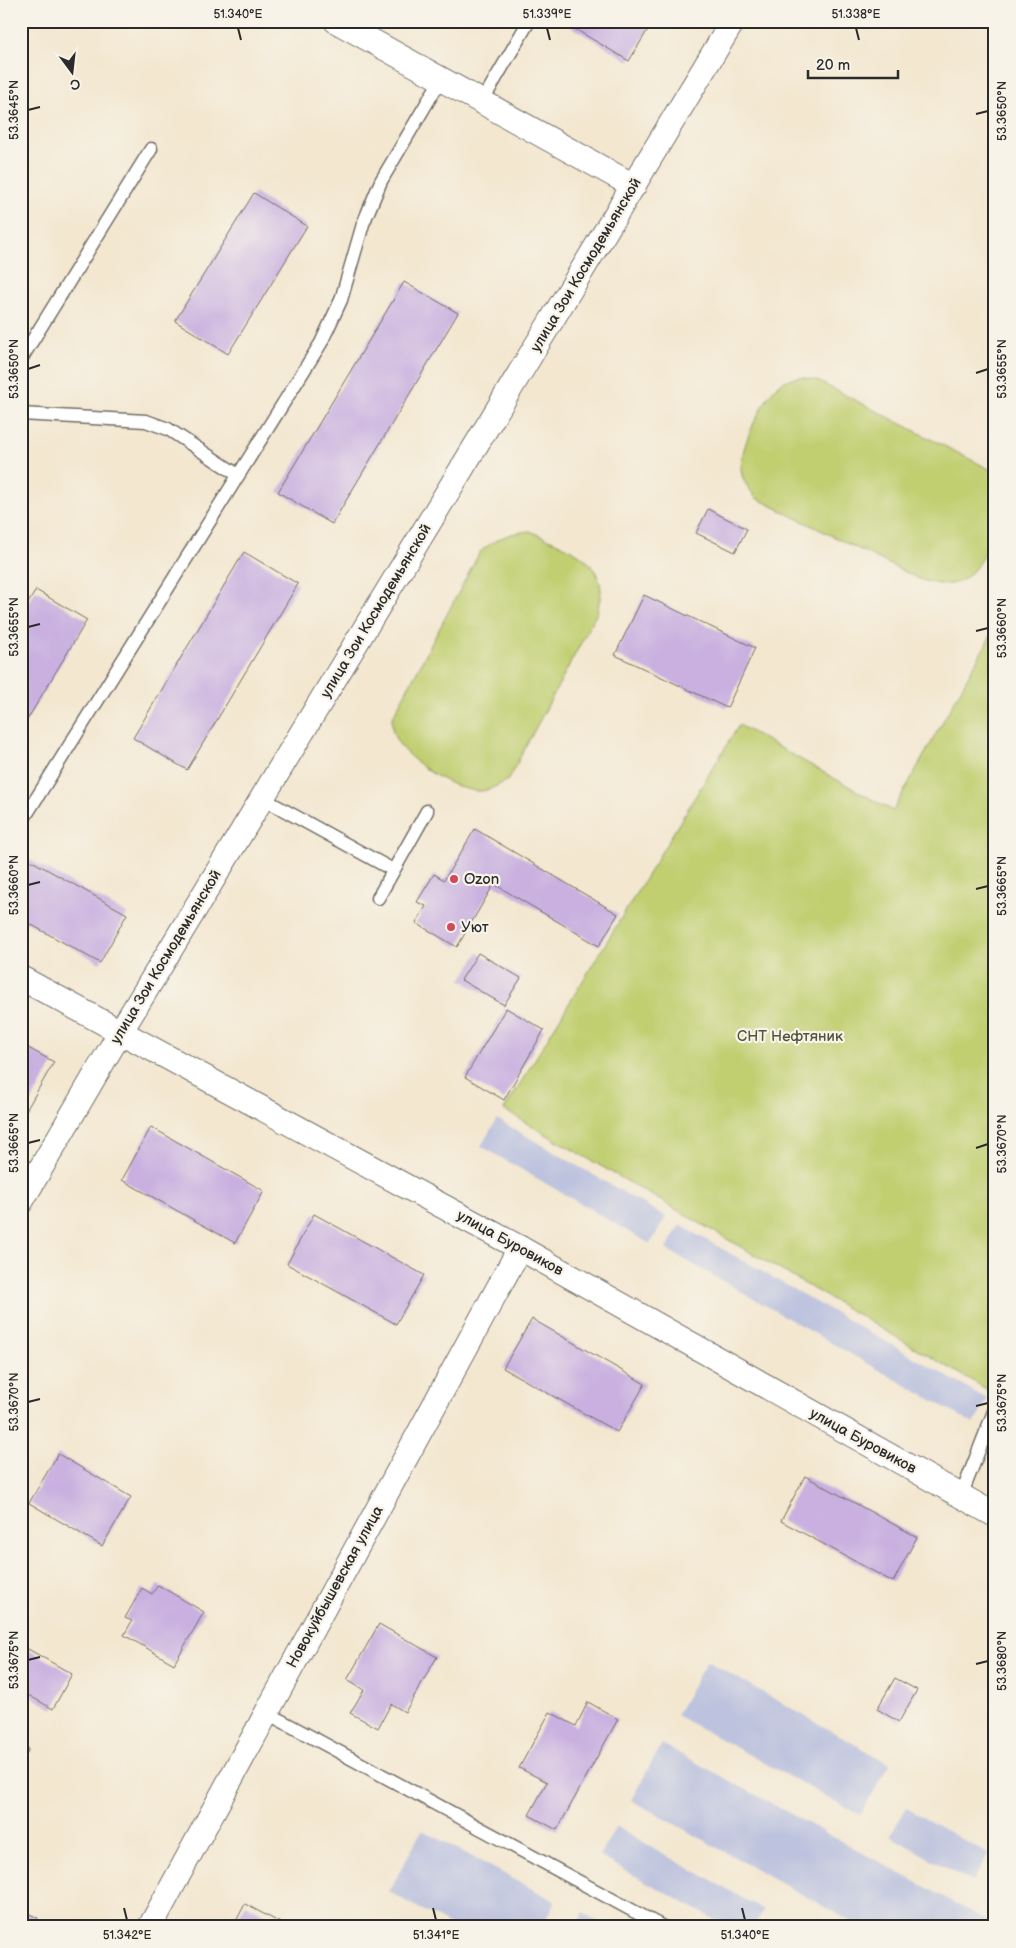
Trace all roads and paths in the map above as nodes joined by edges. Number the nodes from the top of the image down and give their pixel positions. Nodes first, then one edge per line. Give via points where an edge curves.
1 (336, 21) edge
2 (529, 21) edge
3 (733, 21) edge
4 (441, 80) junction
5 (482, 102) junction
6 (152, 149) dead end
7 (634, 186) junction
8 (21, 359) edge
9 (21, 414) edge
10 (238, 475) junction
11 (262, 798) junction
12 (427, 811) dead end
13 (21, 823) edge
14 (393, 870) junction
15 (378, 898) dead end
16 (21, 978) edge
17 (121, 1031) junction
18 (21, 1202) edge
19 (520, 1248) junction
20 (995, 1409) edge
21 (961, 1496) junction
22 (995, 1515) edge
23 (267, 1713) junction
24 (150, 1927) edge
25 (663, 1927) edge

1 - 4 street
2 - 5 lane
3 - 7 street, улица Зои Космодемьянской
4 - 5 street
4 - 10 lane via 381,181 363,224 341,300 321,343
5 - 7 street
6 - 8 lane
7 - 11 street, улица Зои Космодемьянской
9 - 10 lane via 146,421 168,429
10 - 13 lane
11 - 14 lane
11 - 17 street, улица Зои Космодемьянской
12 - 14 lane
14 - 15 lane
16 - 17 street, улица Буровиков
17 - 18 street, улица Зои Космодемьянской
17 - 19 street, улица Буровиков
19 - 21 street, улица Буровиков
19 - 23 street, Новокуйбышевская улица
20 - 21 lane
21 - 22 street, улица Буровиков
23 - 24 street, Новокуйбышевская улица
23 - 25 lane

